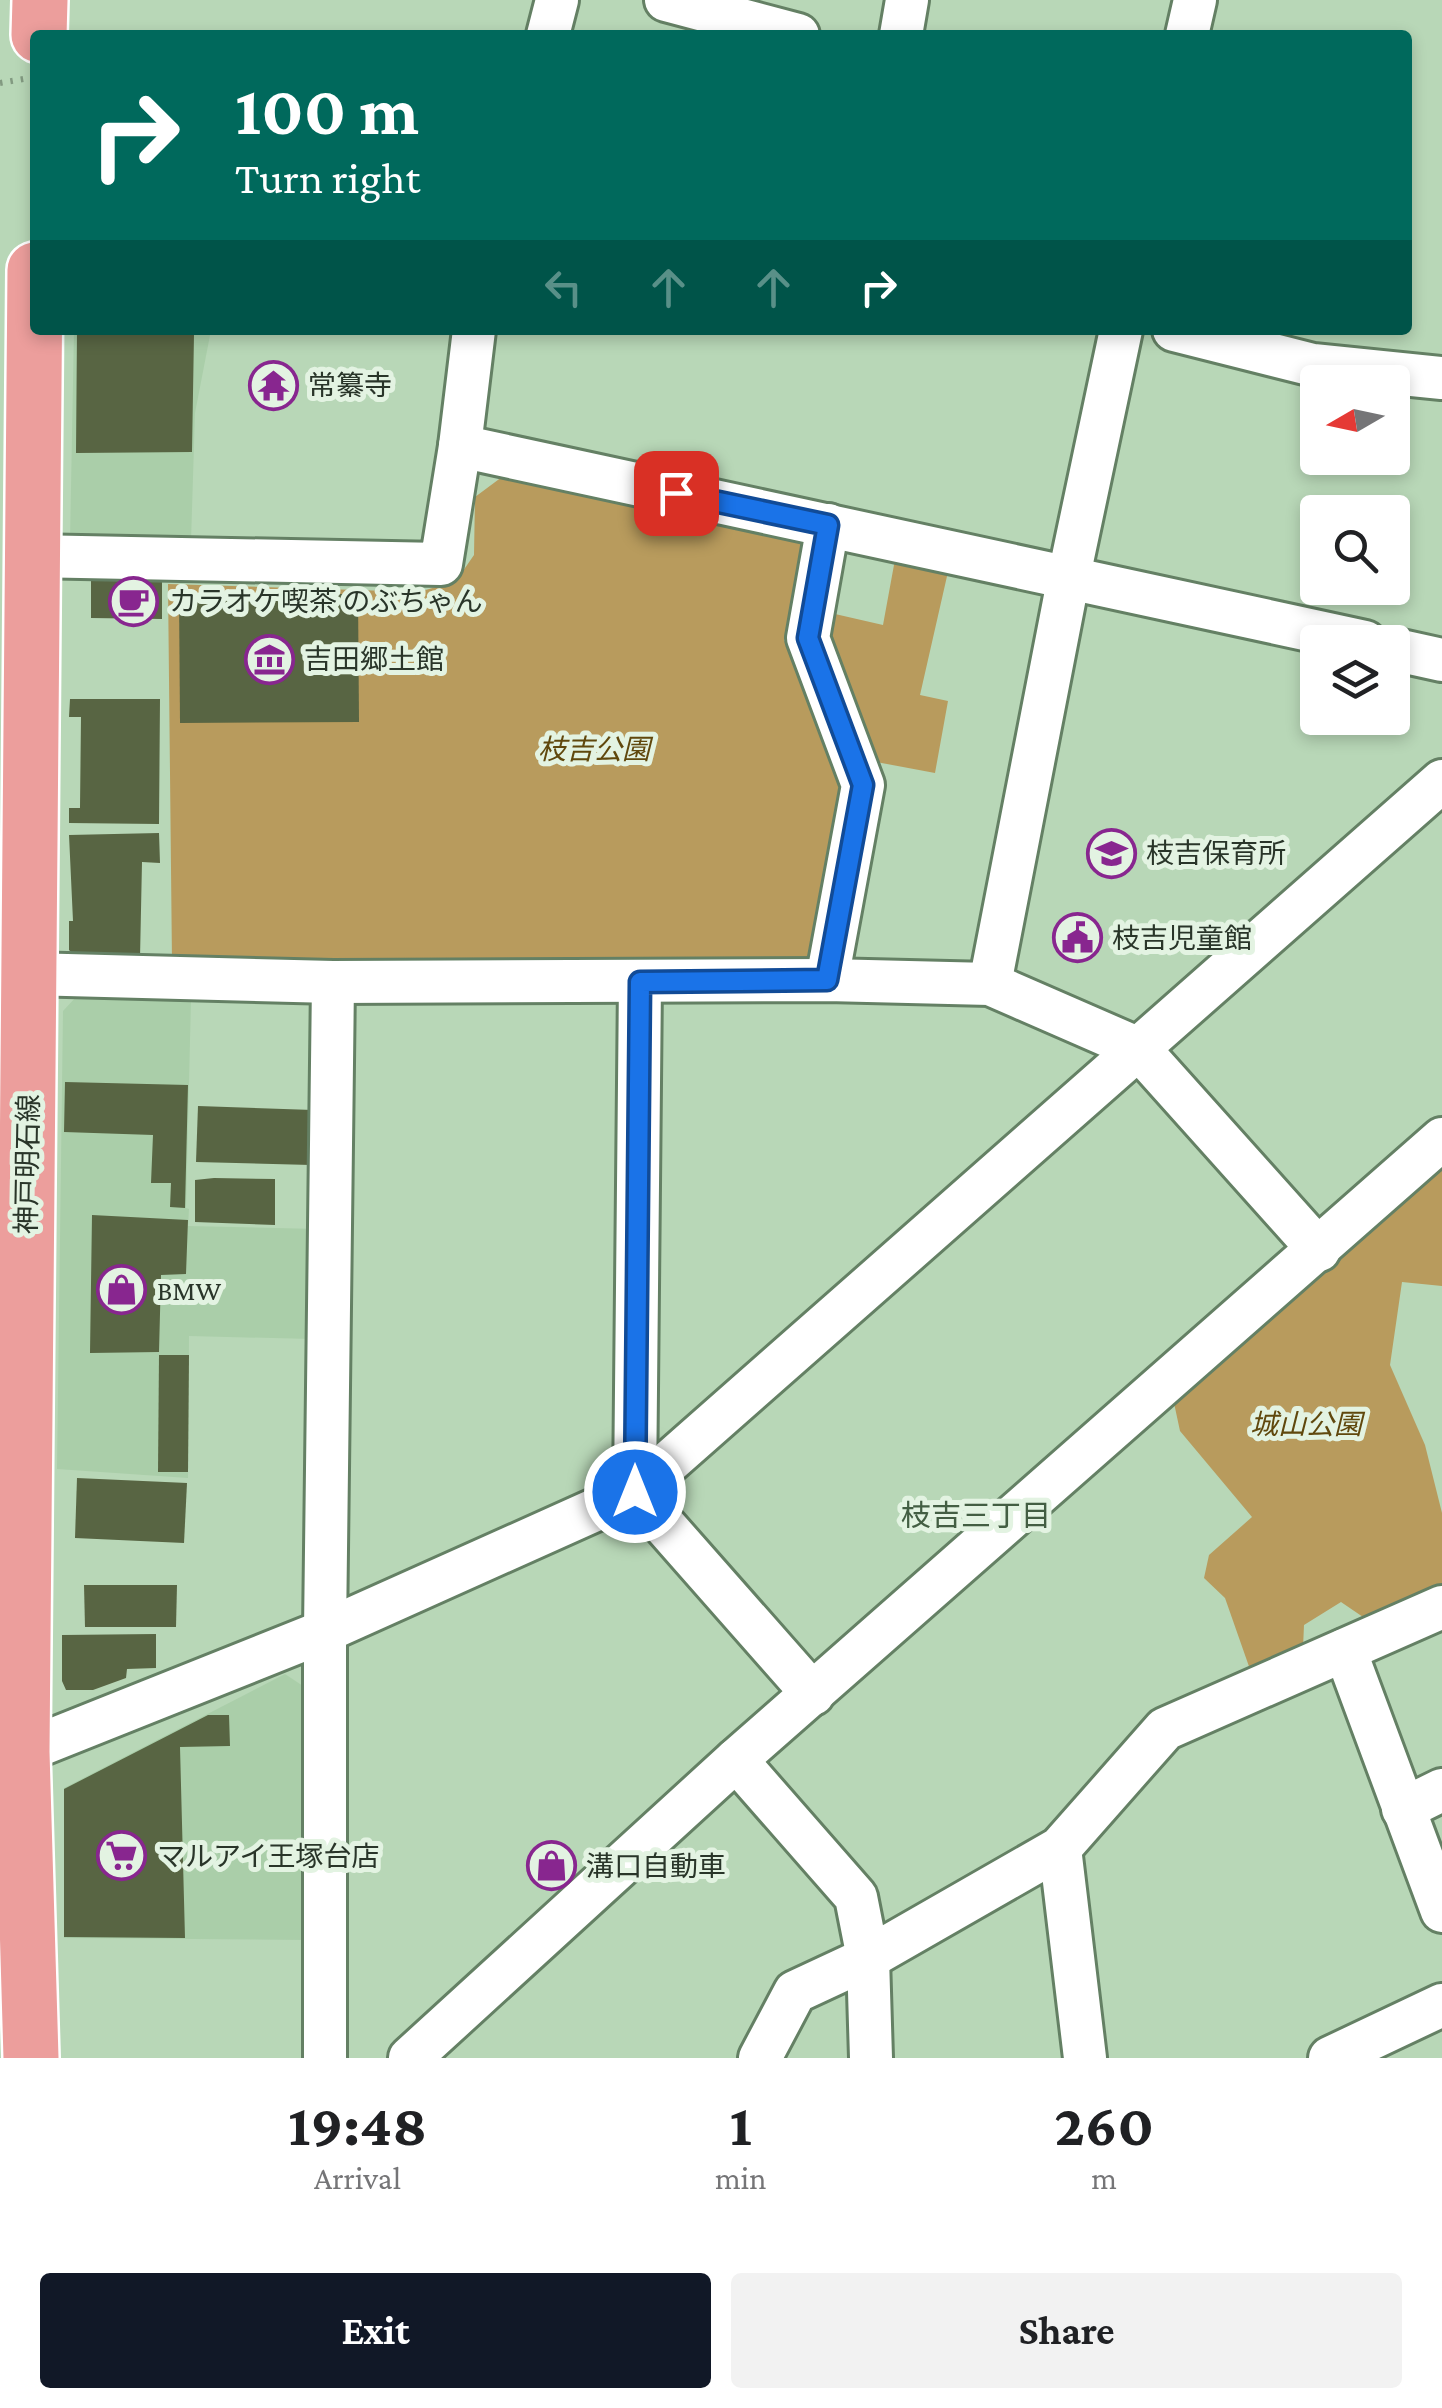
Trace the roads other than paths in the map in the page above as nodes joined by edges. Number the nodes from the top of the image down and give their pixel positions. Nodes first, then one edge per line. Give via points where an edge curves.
1 (40, 0) edge
2 (557, 0) edge
3 (666, 0) edge
4 (906, 0) edge
5 (1194, 0) edge
6 (40, 30) edge
7 (549, 30) edge
8 (779, 30) edge
9 (902, 30) edge
10 (1188, 30) edge
11 (30, 294) edge
12 (473, 335) edge
13 (1119, 335) edge
14 (1194, 335) edge
15 (17, 357) edge
16 (1442, 378) edge
17 (460, 446) junction
18 (828, 525) junction
19 (31, 556) junction
20 (1069, 576) junction
21 (1300, 628) edge
22 (1410, 653) edge
23 (1442, 660) edge
24 (1442, 781) edge
25 (15, 783) edge
26 (28, 974) junction
27 (827, 980) junction
28 (333, 982) junction
29 (640, 982) junction
30 (990, 984) junction
31 (1139, 1048) junction
32 (1442, 1139) edge
33 (1319, 1250) junction
34 (12, 1351) edge
35 (635, 1492) junction
36 (1442, 1608) edge
37 (325, 1632) junction
38 (1345, 1650) junction
39 (813, 1694) junction
40 (11, 1752) edge
41 (736, 1760) junction
42 (1442, 1790) edge
43 (1403, 1809) junction
44 (1060, 1848) junction
45 (1442, 1911) edge
46 (868, 1958) junction
47 (1442, 2005) edge
48 (31, 2058) edge
49 (326, 2058) edge
50 (410, 2058) edge
51 (760, 2058) edge
52 (871, 2058) edge
53 (1085, 2058) edge
54 (1330, 2058) edge

1 - 6 main road
2 - 7 street
3 - 8 street
4 - 9 street
5 - 10 street
11 - 15 main road, 神戸明石線
12 - 17 street
13 - 20 street
14 - 16 street via 1313,365
15 - 19 main road, 神戸明石線
17 - 18 street
17 - 19 street via 441,564
18 - 20 street
18 - 27 street via 808,638 863,785
19 - 25 main road, 神戸明石線
20 - 21 street
20 - 30 street
22 - 23 street
24 - 31 street
25 - 26 main road, 神戸明石線
26 - 28 street
26 - 34 main road, 神戸明石線
27 - 29 street
27 - 30 street
28 - 29 street
28 - 37 street
29 - 35 street
30 - 31 street
31 - 33 street
31 - 35 street
32 - 33 street
33 - 39 street
34 - 40 main road, 神戸明石線
35 - 37 street
35 - 39 street
36 - 38 street
37 - 40 street
37 - 49 street
38 - 43 street
38 - 44 street via 1165,1729
39 - 41 street
40 - 48 main road, 神戸明石線
41 - 46 street via 856,1897
41 - 50 street
42 - 43 street
43 - 45 street
44 - 46 street
44 - 53 street
46 - 51 street via 795,1992
46 - 52 street
47 - 54 street

